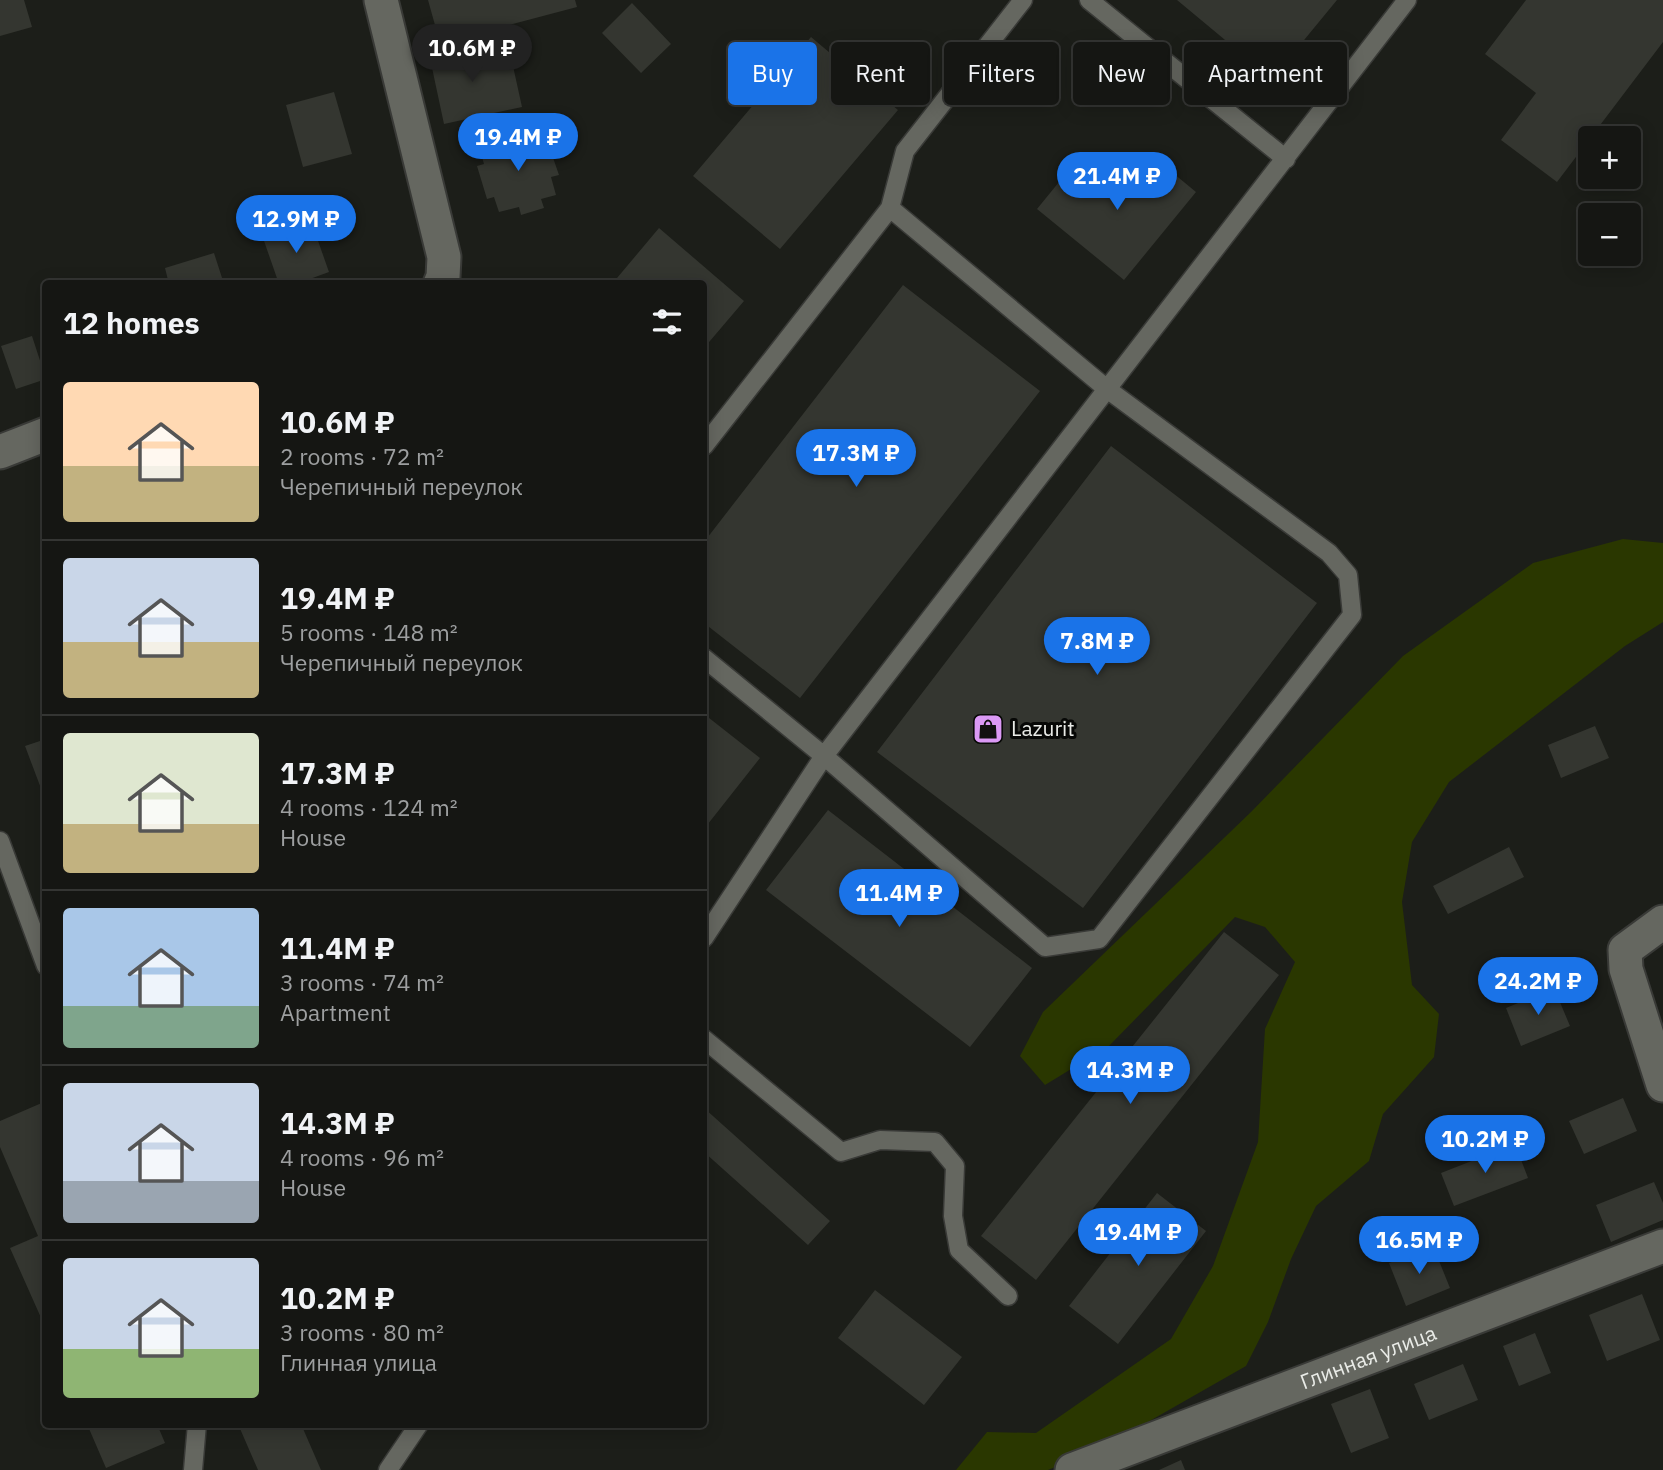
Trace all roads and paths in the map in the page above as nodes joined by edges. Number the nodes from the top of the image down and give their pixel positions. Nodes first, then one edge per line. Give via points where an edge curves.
1 (381, 0) edge
2 (1023, 0) edge
3 (1090, 0) edge
4 (1407, 0) edge
5 (1286, 159) junction
6 (890, 208) junction
7 (442, 280) edge
8 (1107, 389) junction
9 (42, 436) edge
10 (707, 442) edge
11 (0, 452) edge
12 (707, 660) edge
13 (824, 756) junction
14 (0, 841) edge
15 (1663, 923) edge
16 (707, 933) edge
17 (42, 955) edge
18 (707, 1042) edge
19 (1663, 1085) edge
20 (1663, 1246) edge
21 (1008, 1296) dead end
22 (197, 1428) edge
23 (416, 1428) edge
24 (193, 1470) edge
25 (388, 1470) edge
26 (1072, 1470) edge

1 - 7 street via 444,257
2 - 6 lane via 905,151
3 - 5 lane
4 - 5 lane
5 - 8 lane
6 - 8 lane
6 - 10 lane
8 - 13 lane
8 - 13 lane via 1329,553 1348,575 1352,615 1099,939 1045,947
9 - 11 street
12 - 13 lane
13 - 16 lane
14 - 17 lane
15 - 19 street via 1625,950 1626,969
18 - 21 lane via 841,1152 880,1140 935,1142 955,1166 953,1216 959,1250
20 - 26 street, Глинная улица
22 - 24 lane
23 - 25 lane

